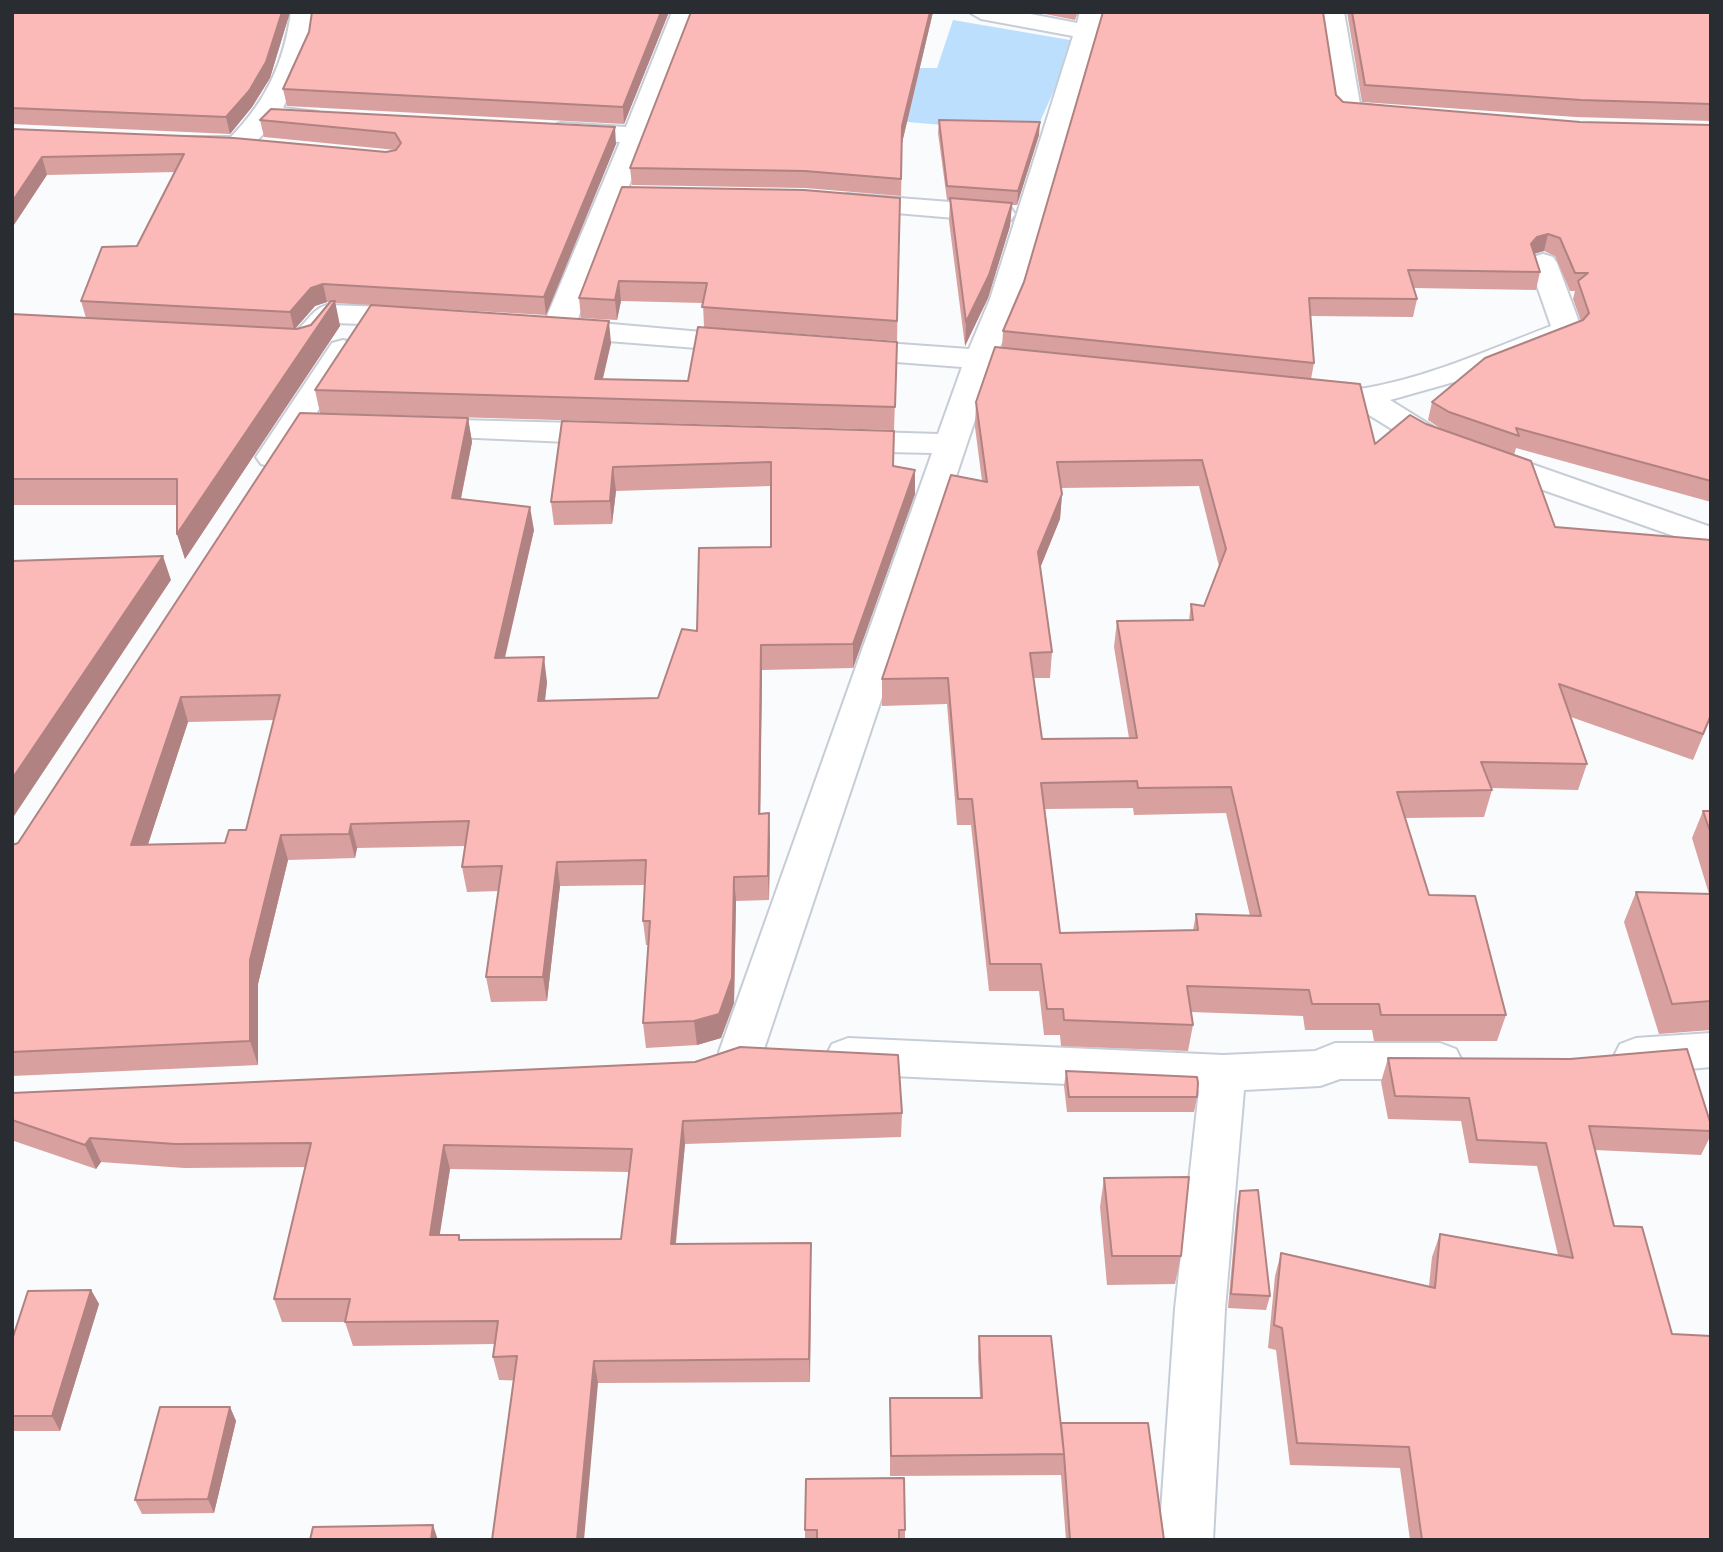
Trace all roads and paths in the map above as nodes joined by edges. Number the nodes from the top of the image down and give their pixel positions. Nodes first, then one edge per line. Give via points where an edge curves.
1 (303, 12) edge
2 (684, 12) edge
3 (981, 12) edge
4 (1332, 12) edge
5 (1090, 22) edge
6 (267, 115) junction
7 (1415, 116) edge
8 (336, 119) edge
9 (541, 130) edge
10 (636, 135) junction
11 (172, 142) edge
12 (238, 145) junction
13 (265, 147) edge
14 (818, 200) edge
15 (1031, 217) junction
16 (1543, 263) dead end
17 (365, 315) junction
18 (451, 319) edge
19 (275, 340) edge
20 (780, 345) edge
21 (820, 348) edge
22 (980, 359) junction
23 (1035, 365) edge
24 (1281, 390) edge
25 (1364, 398) junction
26 (392, 427) edge
27 (643, 435) edge
28 (811, 440) edge
29 (951, 444) junction
30 (256, 482) edge
31 (1711, 539) edge
32 (1711, 1051) edge
33 (1602, 1059) edge
34 (1481, 1062) edge
35 (1223, 1073) junction
36 (1186, 1540) edge

1 - 6 street via 298,47
2 - 10 street
3 - 5 street
4 - 7 street via 1349,111
5 - 15 street
6 - 8 street
6 - 12 street
9 - 10 street
10 - 20 street via 625,197 546,327
11 - 12 street
12 - 13 street
14 - 15 street
15 - 22 street
16 - 25 street via 1567,330 1464,370
17 - 18 street
17 - 19 street via 327,314 303,342
17 - 30 street via 308,424
21 - 22 street
22 - 23 street
22 - 29 street
24 - 25 street
25 - 31 street via 1432,440
26 - 27 street
28 - 29 street
29 - 35 street via 760,1056
32 - 33 street
34 - 35 street via 1335,1060 1320,1068
35 - 36 street via 1200,1309

